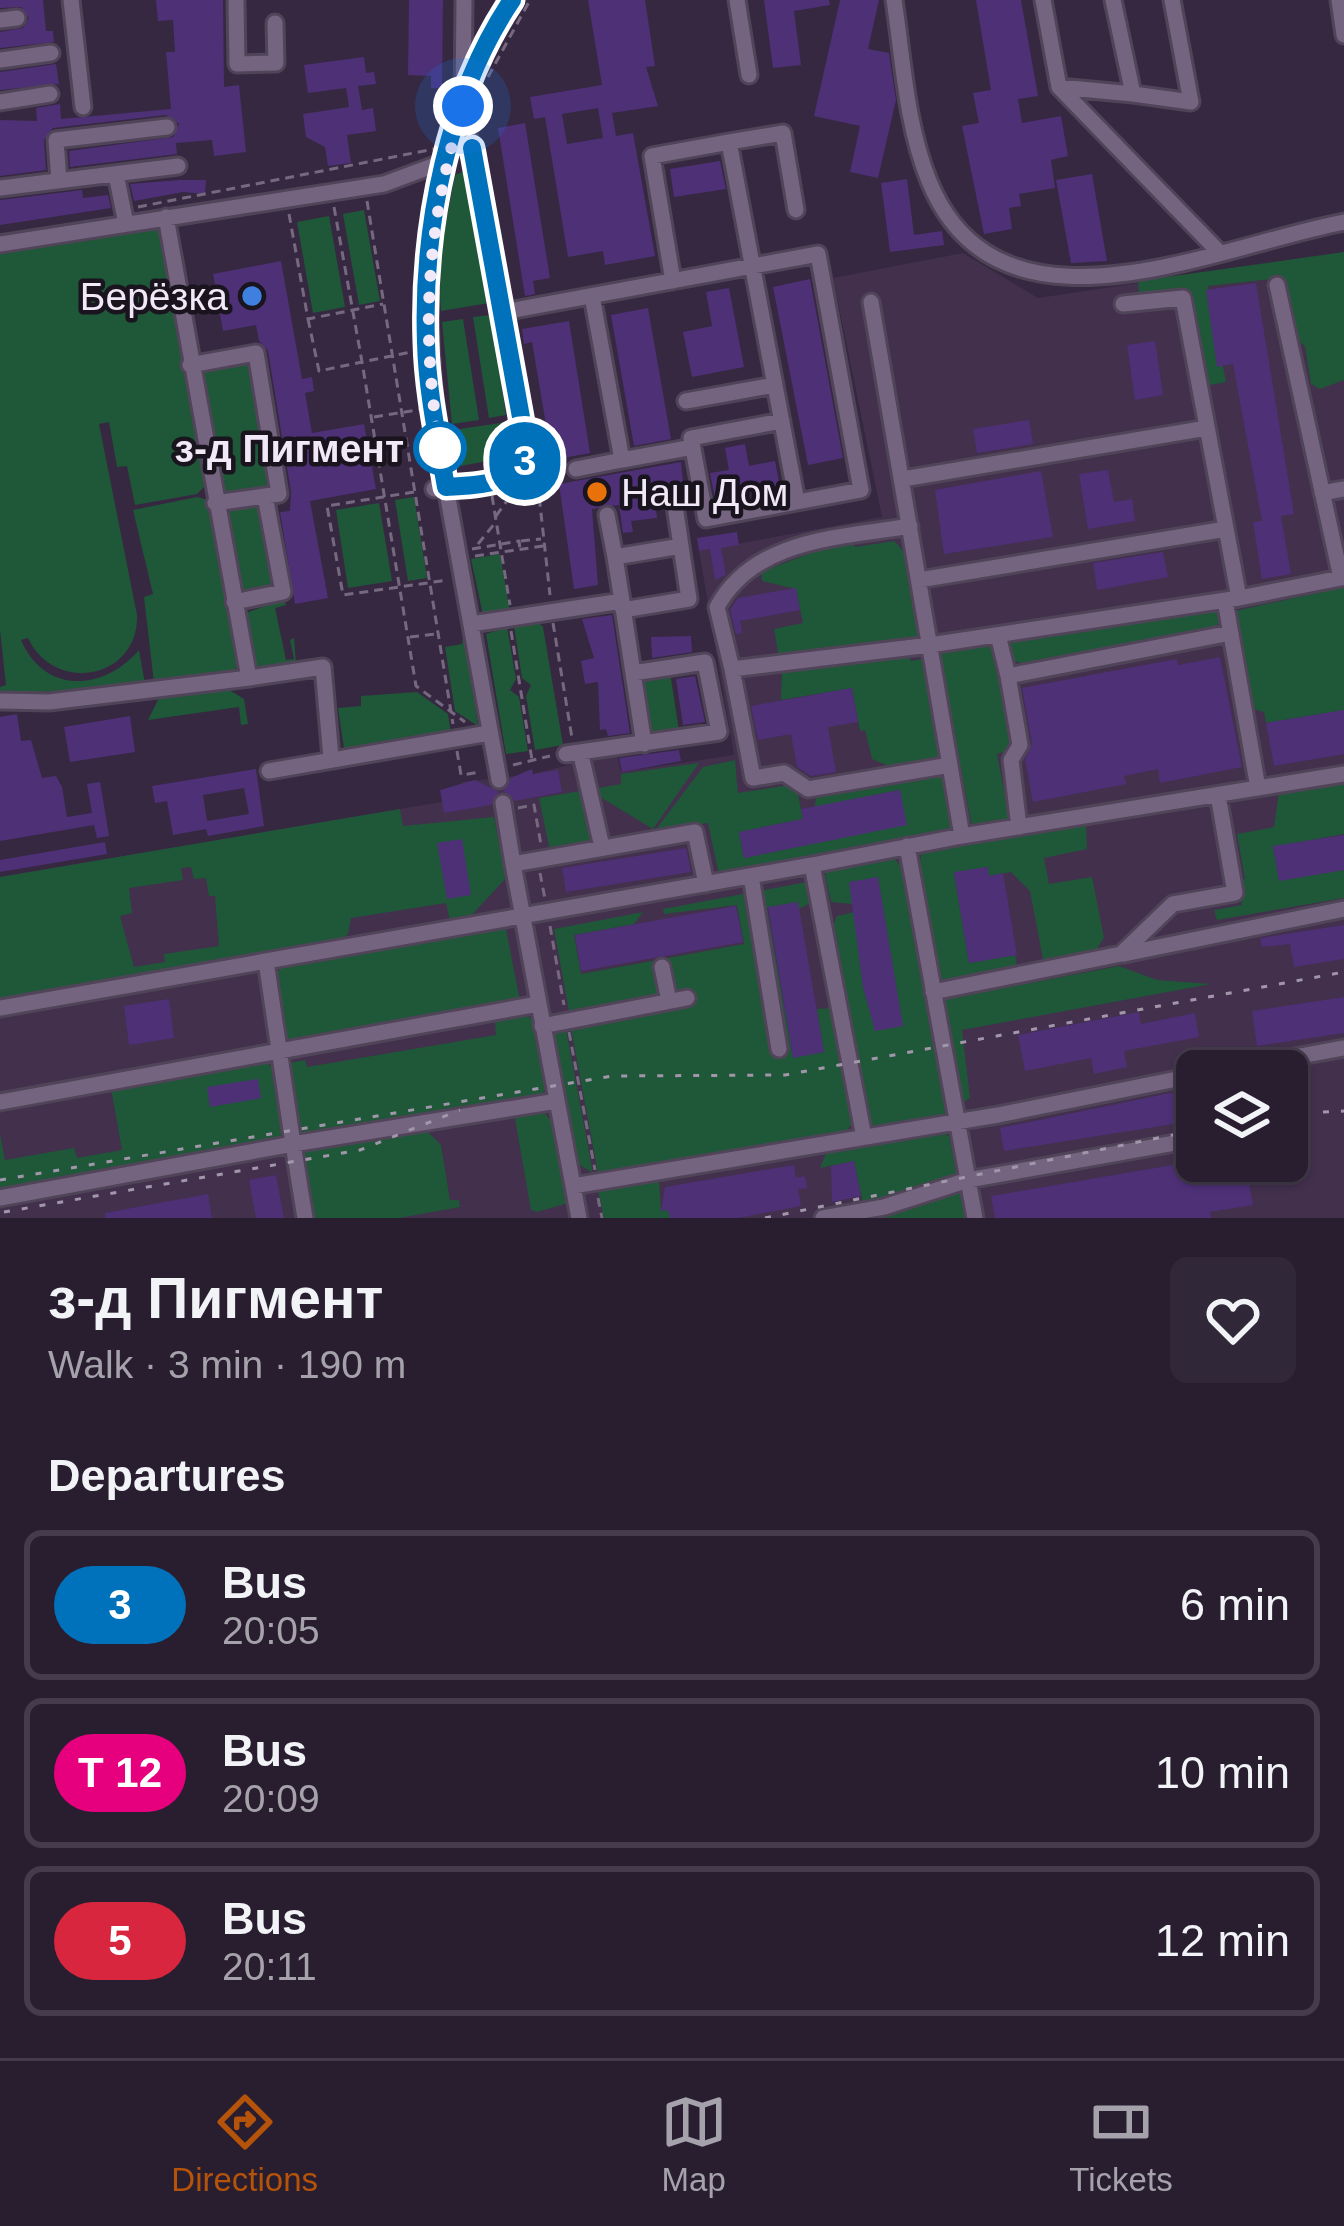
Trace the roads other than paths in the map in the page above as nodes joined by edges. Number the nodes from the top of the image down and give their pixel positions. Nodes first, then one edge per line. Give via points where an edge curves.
1 (71, 0) edge
2 (236, 0) edge
3 (464, 0) edge
4 (512, 0) edge
5 (737, 0) edge
6 (893, 0) edge
7 (1043, 0) edge
8 (1113, 0) edge
9 (1172, 0) edge
10 (1339, 0) edge
11 (275, 22) dead end
12 (1344, 35) edge
13 (51, 53) dead end
14 (0, 60) edge
15 (749, 75) dead end
16 (1059, 87) junction
17 (50, 94) dead end
18 (1133, 94) junction
19 (0, 102) edge
20 (463, 106) junction
21 (83, 107) dead end
22 (167, 128) dead end
23 (729, 142) junction
24 (443, 153) junction
25 (178, 166) dead end
26 (116, 174) junction
27 (59, 181) junction
28 (0, 188) edge
29 (796, 210) dead end
30 (124, 217) junction
31 (166, 218) junction
32 (1342, 222) edge
33 (0, 244) edge
34 (1219, 252) junction
35 (750, 268) junction
36 (673, 281) junction
37 (1277, 285) dead end
38 (592, 296) junction
39 (871, 302) dead end
40 (1123, 304) dead end
41 (503, 313) junction
42 (190, 364) junction
43 (775, 385) junction
44 (686, 401) dead end
45 (782, 422) junction
46 (1207, 428) junction
47 (693, 447) junction
48 (622, 460) junction
49 (576, 469) dead end
50 (902, 479) junction
51 (432, 489) junction
52 (1344, 489) edge
53 (673, 493) dead end
54 (1322, 493) junction
55 (265, 496) junction
56 (215, 502) junction
57 (797, 502) junction
58 (608, 515) dead end
59 (910, 526) junction
60 (1226, 529) junction
61 (681, 546) junction
62 (615, 556) junction
63 (1342, 578) edge
64 (919, 580) junction
65 (1232, 599) junction
66 (234, 602) junction
67 (622, 605) junction
68 (471, 625) junction
69 (1231, 633) junction
70 (998, 635) junction
71 (930, 646) junction
72 (732, 669) junction
73 (633, 673) junction
74 (1008, 676) junction
75 (249, 678) junction
76 (0, 701) edge
77 (485, 733) junction
78 (644, 744) junction
79 (331, 758) junction
80 (950, 765) junction
81 (269, 770) dead end
82 (500, 772) road end
83 (1344, 774) edge
84 (1258, 788) junction
85 (1218, 795) junction
86 (503, 807) road end
87 (1019, 827) junction
88 (962, 836) junction
89 (602, 847) junction
90 (907, 847) junction
91 (514, 864) junction
92 (812, 865) junction
93 (751, 876) junction
94 (706, 884) junction
95 (1344, 909) edge
96 (522, 918) junction
97 (1121, 954) junction
98 (266, 961) junction
99 (662, 968) dead end
100 (934, 992) junction
101 (687, 998) dead end
102 (669, 1001) junction
103 (538, 1004) junction
104 (0, 1008) edge
105 (542, 1026) junction
106 (1344, 1048) edge
107 (779, 1049) dead end
108 (276, 1052) junction
109 (1308, 1055) edge
110 (1176, 1079) edge
111 (557, 1101) junction
112 (0, 1102) edge
113 (957, 1121) junction
114 (864, 1137) junction
115 (1176, 1142) edge
116 (292, 1144) junction
117 (968, 1180) junction
118 (573, 1186) junction
119 (0, 1198) edge
120 (304, 1218) edge
121 (579, 1218) edge
122 (824, 1218) edge
123 (975, 1218) edge

1 - 21 street
2 - 11 street via 237,64 276,63
3 - 20 street
4 - 20 street via 486,40
5 - 15 street
6 - 34 street via 928,181 980,250 1056,278 1128,274
7 - 16 street
8 - 18 street
9 - 18 street via 1191,102
10 - 12 street
13 - 14 street
16 - 18 street
16 - 34 street
17 - 19 street
20 - 24 street
20 - 41 street
22 - 27 street via 56,140
23 - 29 street via 783,133
23 - 35 street
23 - 36 street via 652,155
24 - 31 street via 364,187
24 - 51 street via 427,280
25 - 26 street
26 - 27 street
26 - 30 street
27 - 28 street
30 - 31 street
30 - 33 street
31 - 42 street
32 - 34 street
35 - 36 street
35 - 43 street
35 - 57 street via 818,254 861,490
36 - 38 street
37 - 54 street
38 - 41 street
38 - 48 street
39 - 50 street
40 - 46 street via 1183,298
41 - 51 street via 527,450 520,467 489,483
42 - 55 street via 256,353 280,494
42 - 56 street
43 - 44 street
43 - 45 street
45 - 47 street via 691,438
45 - 57 street
46 - 50 street
46 - 60 street
47 - 48 street
47 - 57 street via 706,519
48 - 49 street
50 - 59 street
51 - 68 street
52 - 54 street
53 - 61 street
54 - 63 street
55 - 56 street
55 - 66 street via 283,592
56 - 66 street
58 - 62 street
59 - 64 street
59 - 72 street via 793,546 751,565 717,607
60 - 64 street
60 - 65 street
61 - 62 street
61 - 67 street via 689,599
62 - 67 street
63 - 65 street
64 - 71 street
65 - 69 street
65 - 70 street
66 - 75 street
67 - 68 street
67 - 73 street
68 - 77 street
69 - 74 street
69 - 84 street
70 - 71 street
70 - 74 street
71 - 72 street
71 - 80 street
72 - 80 street via 752,778 784,773 808,789
73 - 78 street
73 - 78 street via 705,662 718,732
74 - 87 street via 1020,745 1011,760
75 - 76 street
75 - 79 street via 323,667
77 - 79 street
77 - 82 street
78 - 89 street via 573,754
79 - 81 street
80 - 88 street
83 - 84 street
84 - 85 street
85 - 87 street
85 - 97 street via 1235,893 1173,904
86 - 91 street
87 - 88 street
88 - 90 street
89 - 91 street
89 - 94 street via 695,832
90 - 92 street
90 - 100 street
91 - 96 street
92 - 93 street
92 - 114 street
93 - 94 street
93 - 107 street
94 - 96 street
95 - 97 street
96 - 98 street
96 - 103 street
97 - 100 street
98 - 104 street
98 - 108 street
99 - 102 street
100 - 113 street
101 - 102 street
102 - 105 street
103 - 105 street
103 - 108 street
105 - 111 street
106 - 109 street
108 - 112 street
108 - 116 street
110 - 113 street
111 - 116 street
111 - 118 street
113 - 114 street
113 - 117 street
114 - 118 street
115 - 117 street
116 - 119 street
116 - 120 street
117 - 122 street
117 - 123 street
118 - 121 street

